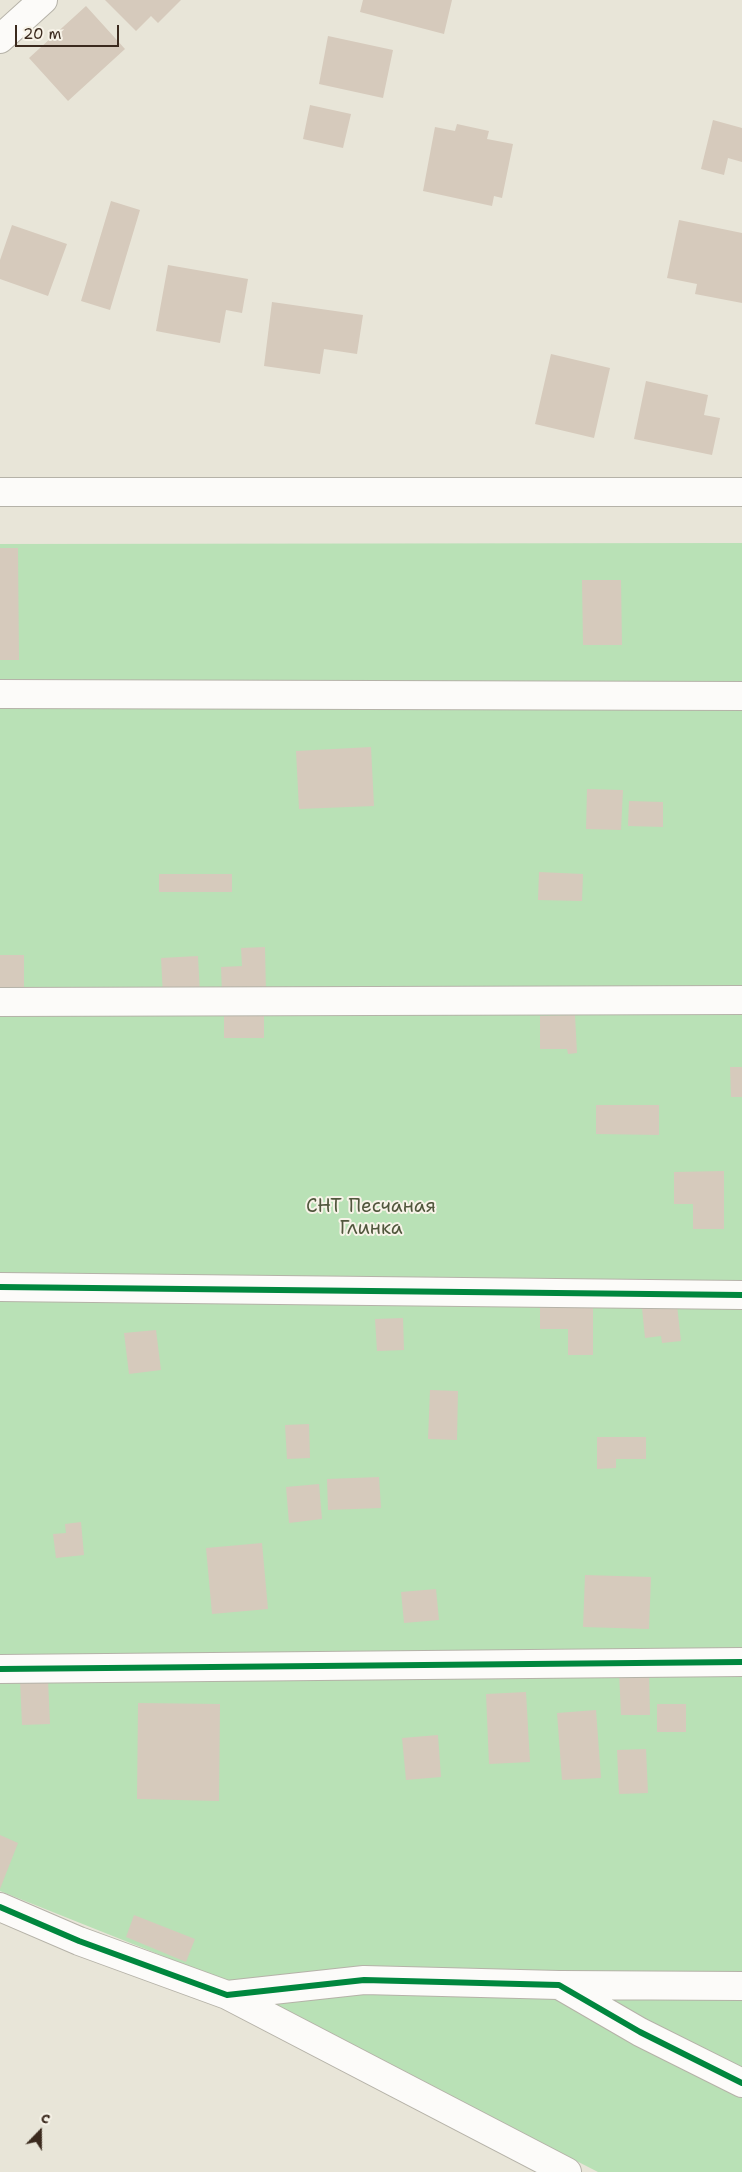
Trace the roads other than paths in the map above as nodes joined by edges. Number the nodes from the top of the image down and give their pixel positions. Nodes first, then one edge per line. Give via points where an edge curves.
1 (43, 0) edge
2 (0, 39) edge
3 (0, 492) edge
4 (742, 492) edge
5 (0, 694) edge
6 (742, 696) edge
7 (742, 1000) edge
8 (0, 1002) edge
9 (0, 1287) edge
10 (742, 1295) edge
11 (742, 1662) edge
12 (0, 1669) edge
13 (0, 1907) edge
14 (559, 1985) junction
15 (742, 1986) edge
16 (227, 1995) junction
17 (742, 2084) edge
18 (567, 2172) edge

1 - 2 street
3 - 4 street
5 - 6 street
7 - 8 street
9 - 10 street
11 - 12 street
13 - 16 street via 78,1941
14 - 15 street
14 - 16 street via 364,1980
14 - 17 street via 640,2032
16 - 18 street

